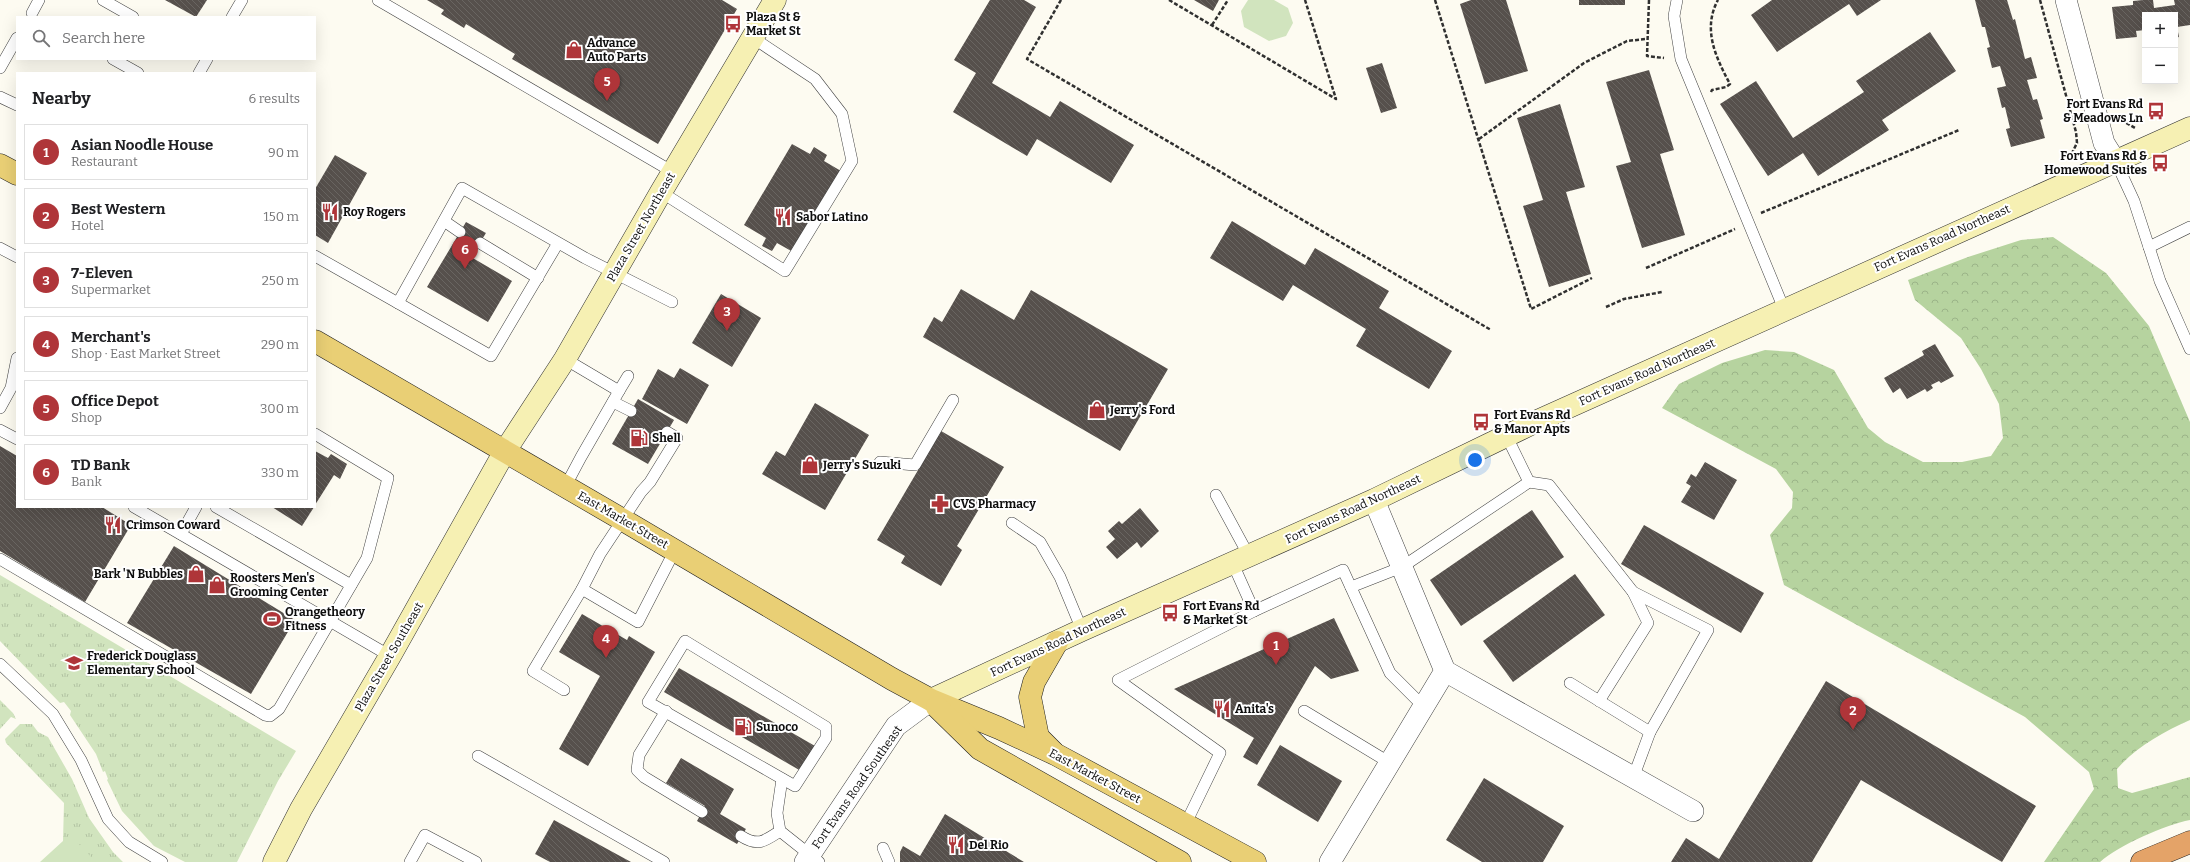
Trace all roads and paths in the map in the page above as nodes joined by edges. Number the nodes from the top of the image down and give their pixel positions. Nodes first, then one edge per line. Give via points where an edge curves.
1 (39, 0) edge
2 (103, 0) edge
3 (242, 0) edge
4 (378, 0) edge
5 (1061, 0) edge
6 (1169, 0) edge
7 (1228, 0) edge
8 (1305, 0) edge
9 (1435, 0) edge
10 (1649, 0) edge
11 (1677, 0) edge
12 (1718, 0) edge
13 (2040, 0) edge
14 (2066, 0) edge
15 (770, 2) edge
16 (33, 16) edge
17 (131, 16) edge
18 (233, 16) edge
19 (1212, 25) junction
20 (753, 38) junction
21 (1646, 39) junction
22 (16, 40) edge
23 (115, 60) edge
24 (206, 60) edge
25 (1668, 65) dead end
26 (0, 68) edge
27 (136, 72) edge
28 (200, 72) edge
29 (1711, 95) dead end
30 (0, 97) edge
31 (16, 105) edge
32 (2190, 128) edge
33 (1959, 130) dead end
34 (1479, 139) junction
35 (2070, 157) dead end
36 (2116, 162) junction
37 (0, 165) edge
38 (673, 172) junction
39 (16, 173) edge
40 (661, 192) junction
41 (1759, 207) dead end
42 (444, 221) junction
43 (1739, 227) dead end
44 (2190, 227) edge
45 (460, 232) dead end
46 (480, 243) dead end
47 (558, 243) junction
48 (2149, 247) junction
49 (0, 248) edge
50 (16, 256) edge
51 (316, 257) edge
52 (1646, 268) dead end
53 (615, 274) junction
54 (538, 278) junction
55 (1592, 278) dead end
56 (1662, 292) dead end
57 (672, 302) dead end
58 (398, 303) junction
59 (1606, 307) dead end
60 (1784, 310) junction
61 (1491, 330) dead end
62 (316, 342) edge
63 (2190, 349) edge
64 (565, 359) junction
65 (16, 372) edge
66 (628, 376) dead end
67 (15, 387) edge
68 (620, 391) junction
69 (953, 400) dead end
70 (613, 402) junction
71 (0, 408) edge
72 (631, 412) dead end
73 (0, 430) edge
74 (667, 432) dead end
75 (316, 435) edge
76 (1506, 435) junction
77 (16, 438) edge
78 (505, 451) junction
79 (880, 462) dead end
80 (1529, 482) junction
81 (566, 487) junction
82 (1216, 495) dead end
83 (1374, 500) junction
84 (136, 508) edge
85 (195, 508) edge
86 (218, 508) edge
87 (623, 520) junction
88 (1012, 523) dead end
89 (181, 534) junction
90 (675, 550) junction
91 (0, 559) edge
92 (1241, 560) junction
93 (1402, 567) junction
94 (351, 585) junction
95 (1351, 587) junction
96 (582, 589) junction
97 (1633, 592) junction
98 (1254, 611) junction
99 (330, 620) junction
100 (1082, 630) junction
101 (1057, 642) junction
102 (390, 656) junction
103 (0, 664) edge
104 (1445, 671) junction
105 (1570, 683) dead end
106 (564, 690) dead end
107 (931, 700) junction
108 (1599, 701) junction
109 (1424, 707) junction
110 (666, 711) junction
111 (1304, 711) dead end
112 (1650, 732) junction
113 (1055, 754) junction
114 (478, 756) dead end
115 (1390, 762) junction
116 (1633, 778) junction
117 (782, 779) junction
118 (1692, 811) dead end
119 (702, 812) dead end
120 (1186, 824) junction
121 (780, 831) junction
122 (742, 836) dead end
123 (2190, 842) edge
124 (883, 848) dead end
125 (811, 860) edge
126 (162, 862) edge
127 (274, 862) edge
128 (410, 862) edge
129 (476, 862) edge
130 (664, 862) edge
131 (889, 862) edge
132 (1180, 862) edge
133 (1255, 862) edge
134 (1330, 862) edge
135 (2142, 862) edge

1 - 16 lane
2 - 17 lane
3 - 18 lane
4 - 38 lane
5 - 61 path via 1027,59
6 - 19 path
7 - 19 path
8 - 19 path via 1336,99
9 - 34 path
10 - 21 path
11 - 60 lane via 1674,16 1681,59
12 - 29 path via 1712,18 1711,35 1714,52 1730,84 1712,90
13 - 35 path via 2076,132 2077,143
14 - 36 street via 2104,143
15 - 20 street, Plaza Street Northeast
20 - 38 street, Plaza Street Northeast
20 - 40 lane via 815,79 842,114 852,161 786,271
21 - 25 path via 1647,56 1665,58
21 - 34 path via 1627,41 1584,63
22 - 26 lane
23 - 27 lane
24 - 28 lane
30 - 31 lane
32 - 36 street, Fort Evans Road Northeast
33 - 41 path via 1762,214
34 - 55 path via 1532,308
36 - 48 lane via 2134,201
36 - 60 street, Fort Evans Road Northeast
37 - 39 main road
38 - 40 street, Plaza Street Northeast
40 - 53 street, Plaza Street Northeast
42 - 45 lane
42 - 47 lane via 462,188
42 - 58 lane
43 - 52 path
44 - 48 lane
46 - 54 lane
47 - 53 lane
47 - 54 lane
48 - 63 lane via 2160,281
49 - 50 lane
51 - 58 lane
53 - 57 lane
53 - 64 street, Plaza Street Northeast
54 - 58 lane via 492,356
56 - 59 path via 1624,299
60 - 76 street, Fort Evans Road Northeast
62 - 78 main road, East Market Street
64 - 68 lane
64 - 78 street, Plaza Street Northeast
65 - 67 lane
66 - 68 lane
67 - 71 lane
68 - 70 lane
69 - 79 lane via 915,465
70 - 72 lane
70 - 81 lane
73 - 77 lane
74 - 87 lane via 677,438
75 - 94 lane via 388,478 367,558
76 - 80 lane
76 - 83 street, Fort Evans Road Northeast
78 - 81 main road, East Market Street
78 - 102 street, Plaza Street Southeast
80 - 93 lane
80 - 97 lane via 1549,484
81 - 87 main road, East Market Street
82 - 92 lane
83 - 92 street, Fort Evans Road Northeast
83 - 93 street
84 - 89 lane
85 - 89 lane
86 - 94 lane
87 - 90 main road, East Market Street
87 - 96 lane via 600,554
88 - 100 lane via 1040,542 1060,577
89 - 99 lane
90 - 96 lane via 638,622
90 - 107 main road, East Market Street
91 - 99 lane via 265,715 275,714 279,709
92 - 98 lane
92 - 100 street, Fort Evans Road Northeast
93 - 95 lane
93 - 104 street
94 - 99 lane
95 - 98 lane via 1343,570
95 - 109 lane via 1390,673
96 - 106 lane via 533,671
97 - 108 lane via 1648,623
97 - 112 lane via 1708,630
98 - 120 lane via 1118,680 1220,753
99 - 102 lane
100 - 101 street, Fort Evans Road Northeast
101 - 107 street, Fort Evans Road Northeast
101 - 113 main road via 1037,676 1030,697 1038,737
102 - 127 street, Plaza Street Southeast via 301,809
103 - 126 lane via 53,714 81,760 108,820 129,842
104 - 109 street
104 - 116 street
105 - 108 lane
107 - 113 main road, East Market Street
107 - 125 street, Fort Evans Road Southeast via 896,726
107 - 132 main road, East Market Street via 980,750
108 - 112 lane
109 - 115 street
110 - 117 lane
110 - 117 lane via 648,702 685,641 826,727 826,738 796,786
110 - 119 lane via 639,755 637,770 644,777
111 - 115 lane
112 - 116 lane
113 - 120 main road, East Market Street
114 - 130 lane
115 - 134 street
116 - 118 street
117 - 121 lane via 777,813
120 - 133 main road, East Market Street
121 - 122 lane via 764,842 750,842
121 - 125 lane
123 - 135 highway
124 - 131 lane
128 - 129 lane via 424,835

